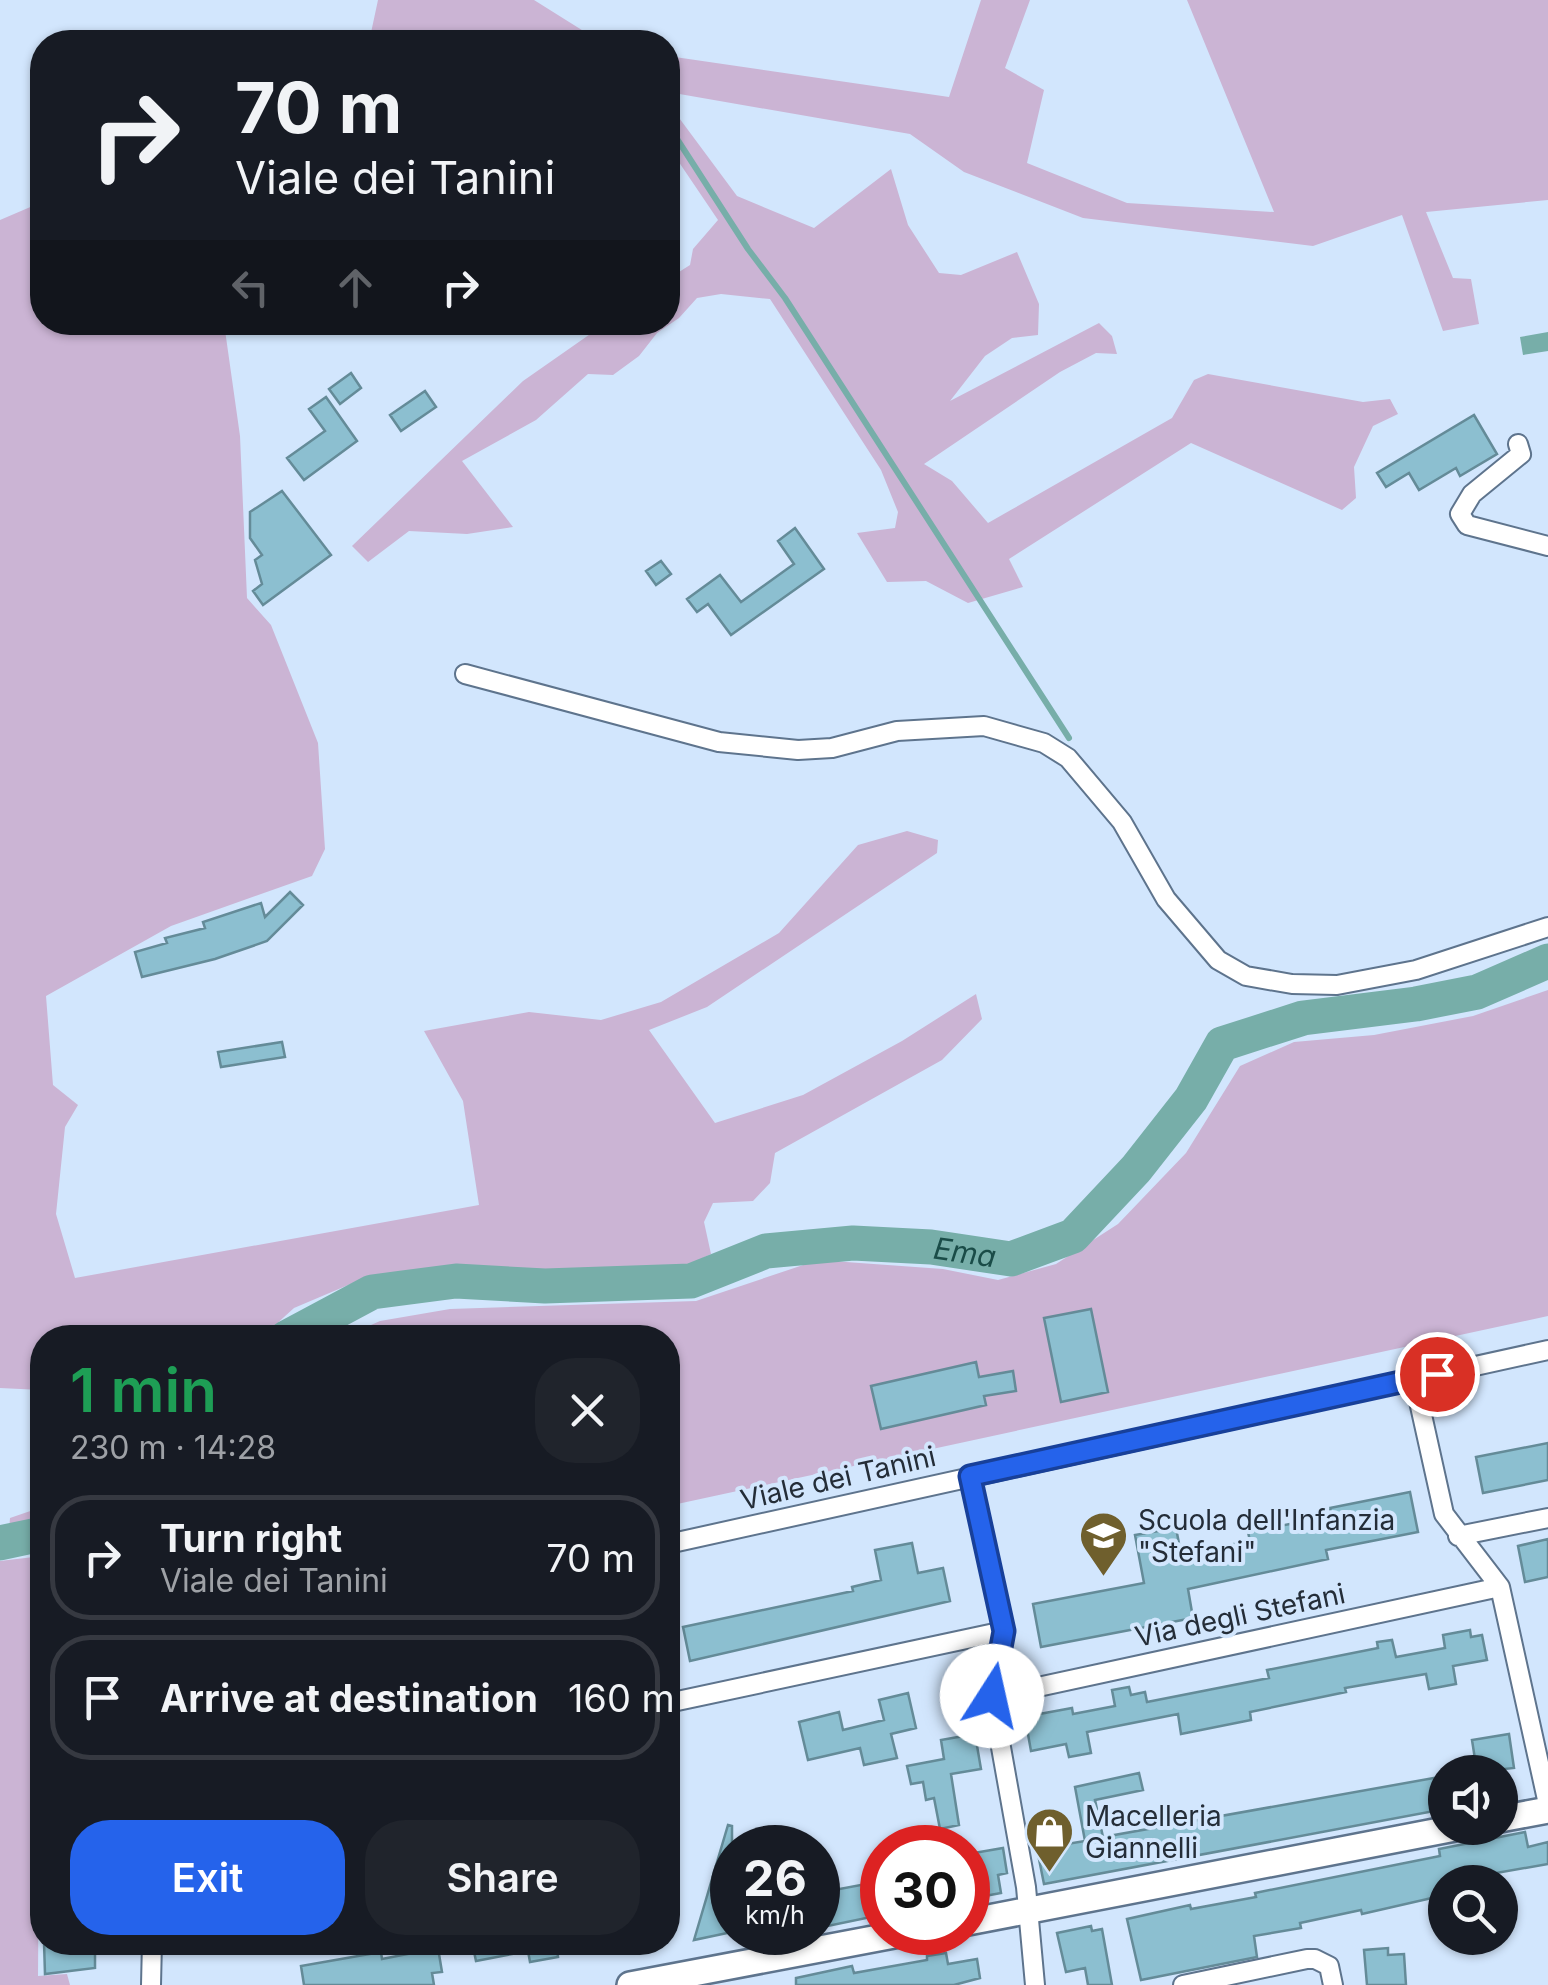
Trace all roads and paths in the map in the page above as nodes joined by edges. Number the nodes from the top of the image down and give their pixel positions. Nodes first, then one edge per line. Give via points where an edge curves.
1 (1518, 444) dead end
2 (1548, 546) edge
3 (465, 674) dead end
4 (1548, 927) edge
5 (1548, 1350) edge
6 (1414, 1379) junction
7 (970, 1476) junction
8 (1548, 1518) edge
9 (1458, 1536) junction
10 (680, 1541) edge
11 (1500, 1587) junction
12 (1004, 1631) junction
13 (992, 1696) junction
14 (680, 1700) edge
15 (1548, 1807) edge
16 (1518, 1814) edge
17 (1428, 1833) edge
18 (1028, 1910) junction
19 (990, 1918) edge
20 (860, 1941) edge
21 (152, 1955) edge
22 (151, 1985) edge
23 (630, 1985) edge
24 (1035, 1985) edge
25 (1183, 1985) edge
26 (1333, 1985) edge

1 - 2 street via 1521,454 1472,494 1460,514 1467,525
3 - 4 street via 719,742 832,748 897,731 984,726 1044,743 1068,758 1122,822 1166,899 1218,960 1246,976 1337,986 1416,970
5 - 6 street, Viale dei Tanini
6 - 7 street, Viale dei Tanini
6 - 9 street via 1444,1514
7 - 10 street, Viale dei Tanini
7 - 12 street
8 - 9 street
9 - 11 street
11 - 13 street, Via degli Stefani
11 - 15 street
12 - 13 street
12 - 14 street
13 - 18 street
15 - 16 main road
17 - 18 main road
18 - 19 main road
18 - 24 street
20 - 23 main road
21 - 22 street
25 - 26 street via 1315,1958 1329,1966

